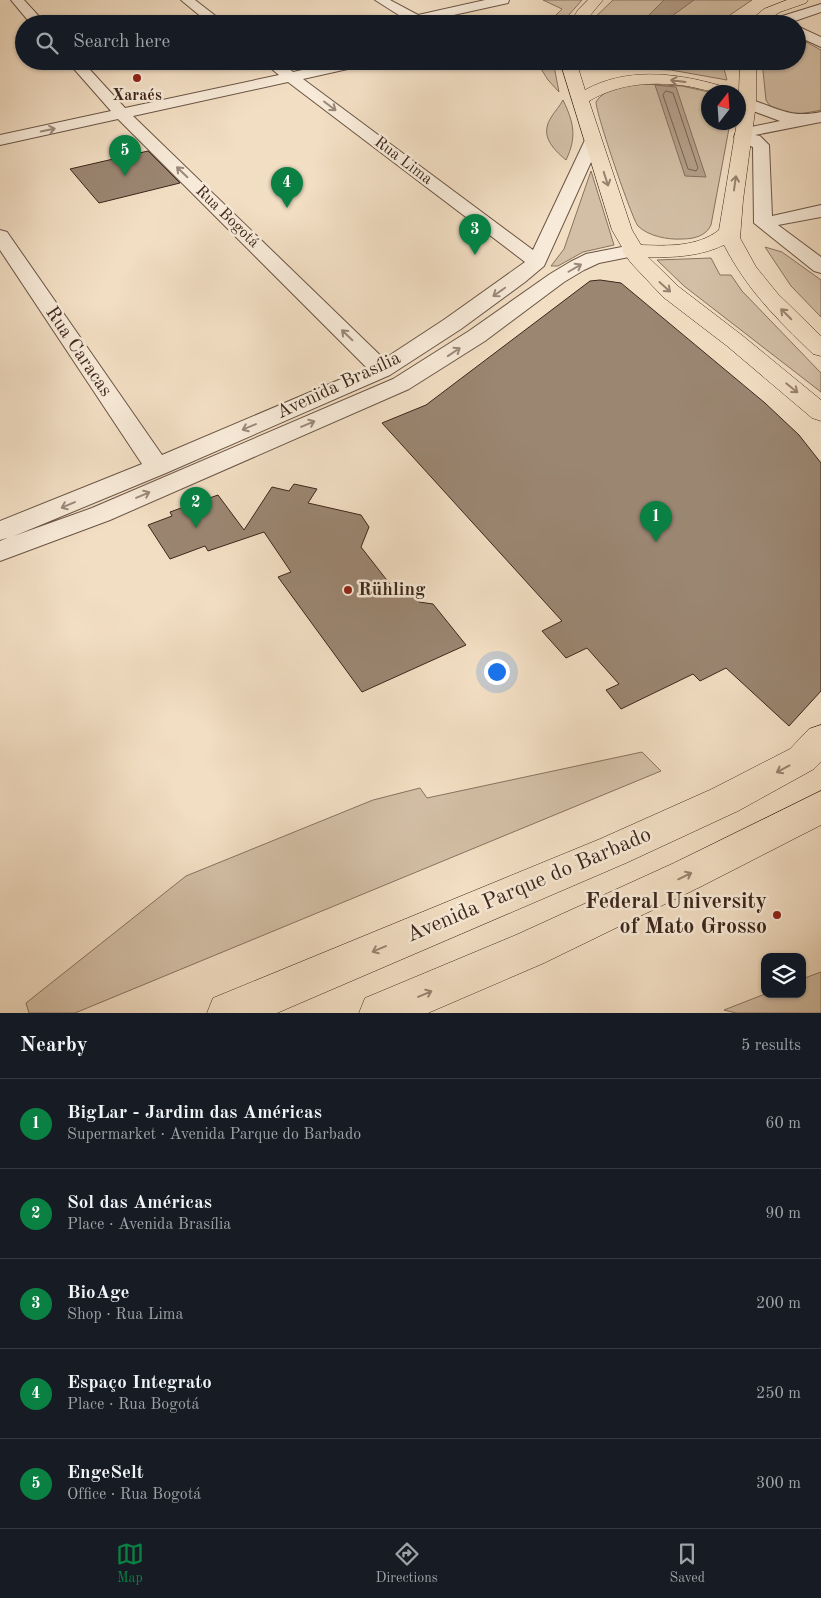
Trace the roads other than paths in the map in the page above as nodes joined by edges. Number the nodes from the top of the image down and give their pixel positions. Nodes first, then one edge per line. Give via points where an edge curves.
1 (17, 0) edge
2 (187, 0) edge
3 (381, 0) edge
4 (503, 0) edge
5 (596, 0) edge
6 (801, 0) edge
7 (821, 8) edge
8 (31, 15) edge
9 (207, 15) edge
10 (408, 15) edge
11 (438, 15) edge
12 (582, 15) edge
13 (764, 15) edge
14 (799, 15) edge
15 (806, 35) edge
16 (821, 43) edge
17 (82, 70) edge
18 (281, 70) edge
19 (323, 70) edge
20 (571, 70) edge
21 (747, 70) edge
22 (291, 77) junction
23 (701, 85) edge
24 (745, 85) edge
25 (580, 99) junction
26 (746, 102) edge
27 (122, 114) junction
28 (816, 118) edge
29 (743, 130) edge
30 (743, 135) junction
31 (0, 140) edge
32 (593, 140) junction
33 (821, 211) edge
34 (763, 223) junction
35 (729, 232) junction
36 (0, 236) edge
37 (632, 251) junction
38 (537, 262) junction
39 (821, 268) edge
40 (821, 349) edge
41 (382, 370) junction
42 (821, 413) edge
43 (156, 467) junction
44 (111, 498) junction
45 (0, 531) edge
46 (0, 551) edge
47 (821, 739) edge
48 (821, 807) edge
49 (228, 1013) edge
50 (380, 1013) edge

1 - 8 street
2 - 9 street
3 - 10 street
4 - 11 street
5 - 12 main road
6 - 13 main road
7 - 14 street
15 - 16 street
17 - 27 street, Rua Bogotá
18 - 22 street, Rua Lima
19 - 22 street
20 - 25 main road
21 - 24 main road
22 - 27 street
22 -> 38 street, Rua Lima
23 -> 25 main road via 673,80 637,79 608,84
25 - 32 main road
26 - 28 street via 782,117
31 -> 27 street
41 -> 27 street, Rua Bogotá
28 - 30 street
29 - 30 main road
30 - 34 street via 762,145
35 -> 30 main road
32 -> 37 main road
32 - 38 street, Avenida Brasília
33 - 34 street
34 - 39 street
35 - 37 main road via 715,242 701,246
40 -> 35 main road via 770,299 747,269
36 - 43 street, Rua Caracas
37 -> 42 main road via 671,292
44 -> 37 street, Avenida Brasília via 401,384 470,341 577,266 593,258
38 -> 41 street, Avenida Brasília via 453,324
41 -> 43 street, Avenida Brasília
43 - 44 street, Avenida Brasília
44 -> 45 street, Avenida Brasília
44 - 46 street, Avenida Brasília
47 -> 49 main road, Avenida Parque do Barbado via 802,759 725,800 613,851
50 -> 48 main road via 539,945

